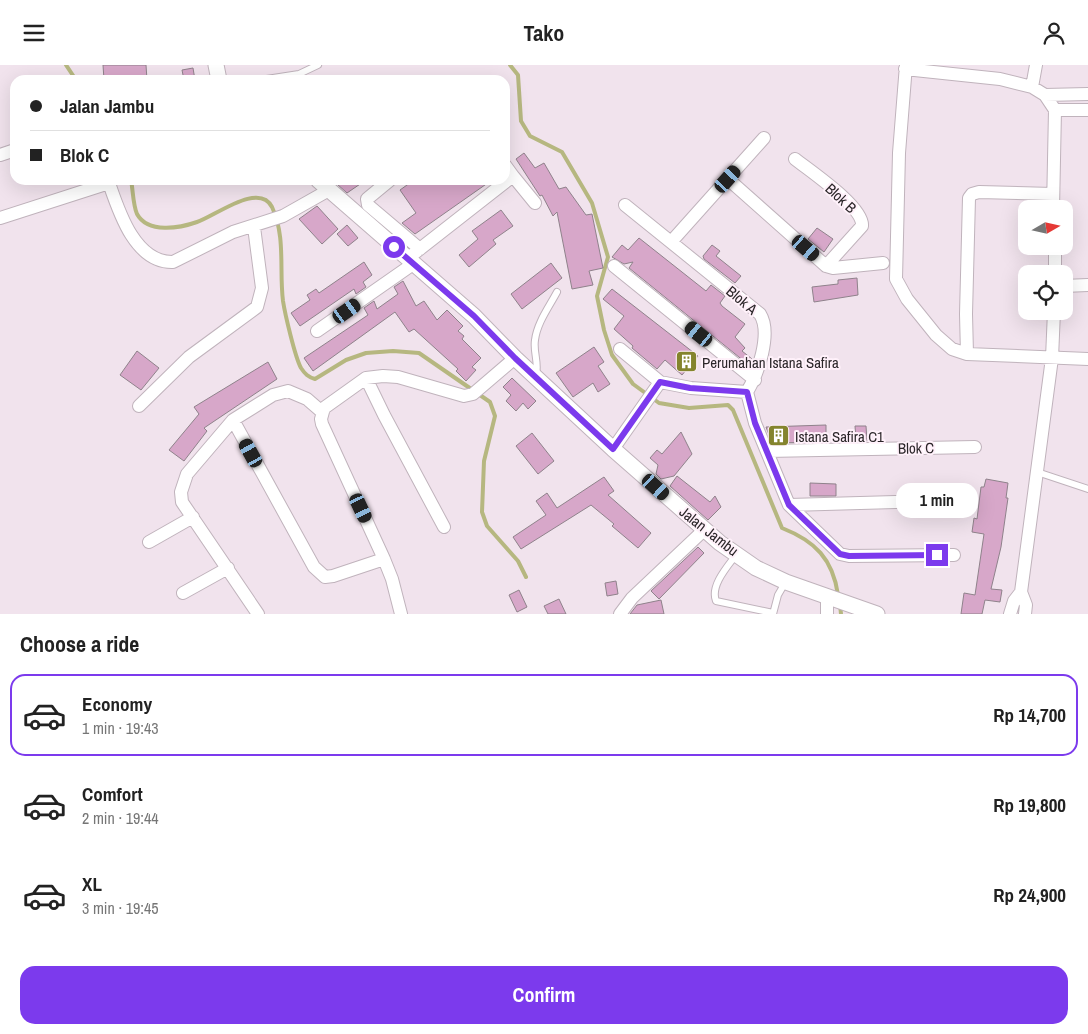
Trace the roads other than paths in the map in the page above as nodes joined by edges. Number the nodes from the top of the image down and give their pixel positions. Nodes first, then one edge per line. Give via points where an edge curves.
1 (318, 65) edge
2 (1036, 65) edge
3 (905, 67) edge
4 (292, 75) edge
5 (1032, 87) junction
6 (1088, 94) edge
7 (1045, 95) junction
8 (1054, 109) junction
9 (1088, 110) edge
10 (764, 138) dead end
11 (795, 159) dead end
12 (510, 172) edge
13 (513, 176) junction
14 (510, 178) edge
15 (728, 179) junction
16 (96, 185) edge
17 (110, 185) edge
18 (324, 185) edge
19 (384, 185) edge
20 (502, 185) edge
21 (1053, 194) junction
22 (1053, 200) edge
23 (535, 203) dead end
24 (625, 205) dead end
25 (0, 218) edge
26 (254, 227) junction
27 (670, 242) junction
28 (420, 249) junction
29 (410, 262) junction
30 (884, 263) dead end
31 (614, 266) dead end
32 (826, 266) junction
33 (1073, 285) edge
34 (1088, 285) edge
35 (557, 292) dead end
36 (1054, 320) edge
37 (317, 331) dead end
38 (620, 349) dead end
39 (967, 354) junction
40 (515, 358) junction
41 (1052, 358) junction
42 (1088, 359) edge
43 (536, 377) junction
44 (366, 378) junction
45 (755, 380) junction
46 (658, 386) junction
47 (747, 392) junction
48 (139, 406) dead end
49 (322, 412) junction
50 (233, 420) junction
51 (974, 447) dead end
52 (613, 449) junction
53 (767, 451) junction
54 (1037, 472) junction
55 (1088, 489) edge
56 (967, 500) dead end
57 (789, 505) junction
58 (193, 517) junction
59 (444, 527) dead end
60 (704, 530) junction
61 (149, 542) dead end
62 (736, 554) junction
63 (954, 555) dead end
64 (384, 559) junction
65 (228, 568) junction
66 (786, 582) junction
67 (1021, 592) junction
68 (183, 593) dead end
69 (835, 600) junction
70 (258, 614) edge
71 (401, 614) edge
72 (620, 614) edge
73 (773, 614) edge
74 (827, 614) edge
75 (877, 614) edge
76 (1010, 614) edge
77 (1025, 614) edge

1 - 4 lane
2 - 5 street
3 - 5 street via 1000,79
3 - 39 street via 896,279 936,335 952,349
5 - 7 street
6 - 7 street
7 - 8 street
8 - 9 street
8 - 21 street
10 - 15 street
11 - 32 street, Blok B via 853,206 862,221 862,226
12 - 13 street
13 - 14 street
13 - 23 street
15 - 27 street
15 - 32 street
16 - 25 street
17 - 26 street via 131,236 147,252 164,262 173,262 234,232
18 - 26 street via 283,216
18 - 29 street, Jalan Jambu
19 - 28 street via 367,199 368,205
20 - 28 street
21 - 22 street
21 - 39 street via 979,192 969,198
24 - 27 street, Blok A
26 - 48 street via 262,288 256,307 189,357
27 - 45 street, Blok A via 760,314 763,319 760,366
28 - 29 street
29 - 37 street
29 - 40 street, Jalan Jambu via 474,316
30 - 32 street
31 - 45 street
33 - 34 street
35 - 43 lane via 535,339
36 - 41 street
38 - 46 street
39 - 41 street
40 - 43 street, Jalan Jambu
40 - 44 street via 472,394 458,395 398,377
41 - 42 street
41 - 54 street
43 - 52 street, Jalan Jambu
44 - 49 street via 328,404
44 - 59 street
45 - 47 street
46 - 47 street
46 - 52 street
47 - 53 street
49 - 50 street via 307,399 288,391 273,395
49 - 64 street via 322,424
50 - 58 street via 187,474 181,492 182,502
50 - 64 street via 314,567 321,574 333,576
51 - 53 street, Blok C
52 - 60 street, Jalan Jambu
53 - 57 street
54 - 55 lane
54 - 67 street
56 - 57 street
57 - 63 street via 840,554
58 - 61 street
58 - 65 street
60 - 62 street, Jalan Jambu
60 - 72 street via 632,598
62 - 66 street, Jalan Jambu
62 - 73 lane via 715,588 716,601
64 - 71 street
65 - 68 street
65 - 70 street
66 - 69 street, Jalan Jambu
66 - 73 lane via 778,595
67 - 76 street
67 - 77 street via 1026,605
69 - 74 street
69 - 75 street, Jalan Jambu

